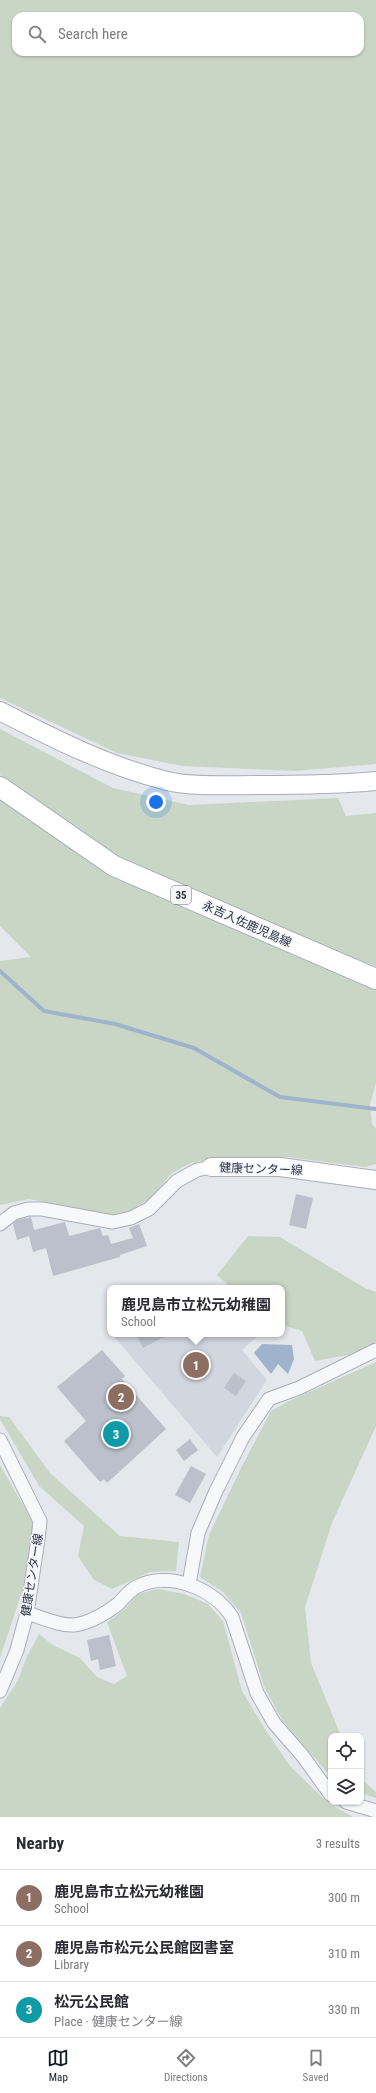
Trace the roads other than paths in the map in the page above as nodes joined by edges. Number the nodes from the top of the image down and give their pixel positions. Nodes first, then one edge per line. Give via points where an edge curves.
1 (0, 711) edge
2 (376, 780) edge
3 (0, 787) edge
4 (376, 980) edge
5 (211, 1167) joint
6 (376, 1180) edge
7 (0, 1224) edge
8 (376, 1350) edge
9 (0, 1440) edge
10 (189, 1584) junction
11 (27, 1612) junction
12 (0, 1691) edge
13 (328, 1791) edge
14 (356, 1805) edge
15 (376, 1811) edge

1 - 2 street via 75,749 169,782 222,786 346,784
3 - 4 main road, 永吉入佐鹿児島線 / 35 via 114,866
5 - 6 street, 健康センター線 via 280,1167
5 - 7 street, 健康センター線 via 197,1170 176,1181 149,1209 132,1218 113,1222 28,1208
8 - 10 street via 299,1388 269,1399 244,1437 213,1498 198,1534
9 - 11 street, 健康センター線 via 40,1521
10 - 11 street via 149,1581 134,1588 116,1605 95,1619 74,1625
10 - 13 street via 227,1608 258,1693 270,1717
11 - 12 street, 健康センター線 via 17,1650
14 - 15 street

